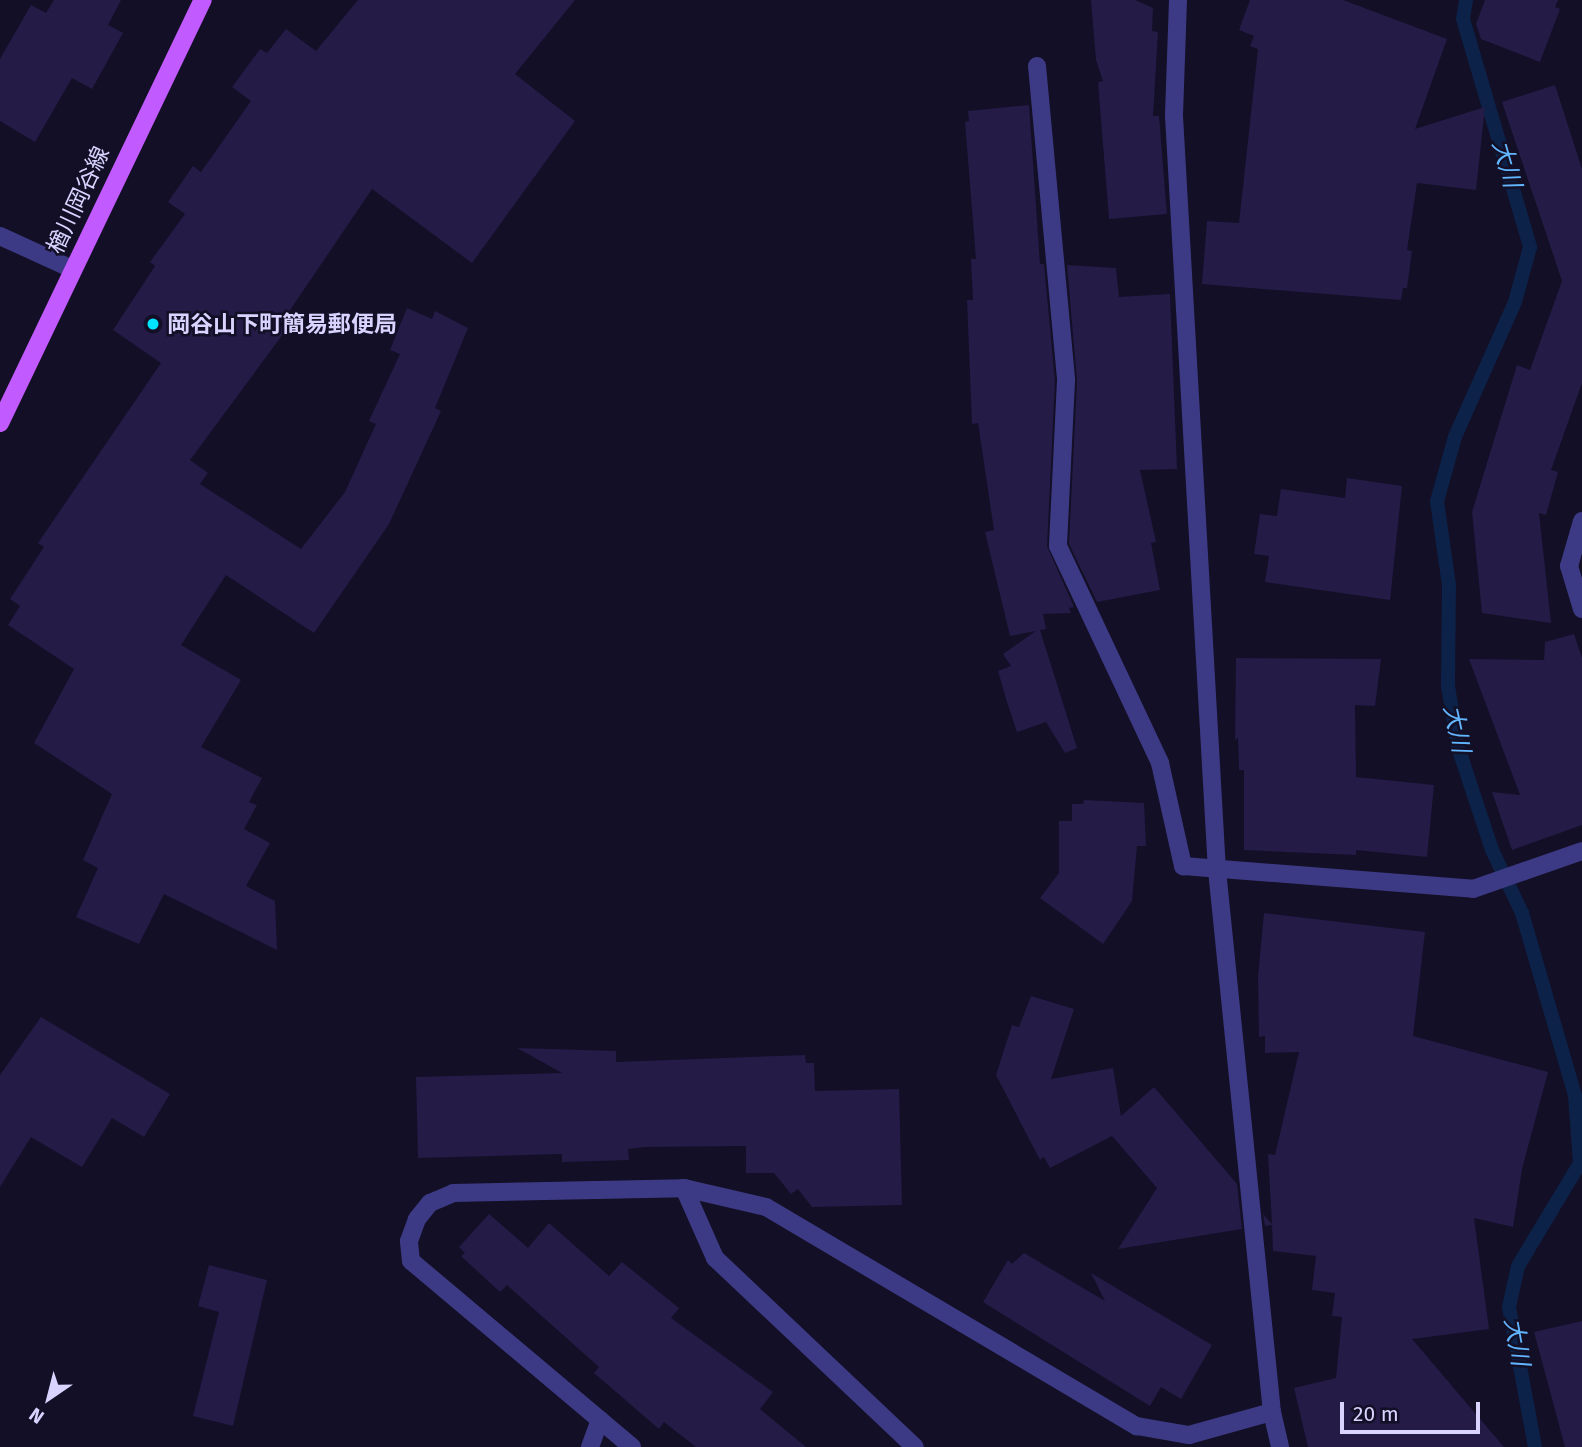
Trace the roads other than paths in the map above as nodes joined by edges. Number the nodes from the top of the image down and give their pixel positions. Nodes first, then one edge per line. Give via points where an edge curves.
1 (203, 0) edge
2 (1178, 0) edge
3 (1037, 65) dead end
4 (0, 236) edge
5 (72, 269) junction
6 (0, 423) edge
7 (1582, 522) edge
8 (1582, 609) edge
9 (1582, 851) edge
10 (1217, 870) junction
11 (684, 1188) junction
12 (1272, 1412) junction
13 (600, 1420) junction
14 (590, 1447) edge
15 (632, 1447) edge
16 (915, 1447) edge
17 (1280, 1447) edge

1 - 5 main road, 楢川岡谷線
2 - 10 street via 1174,116
3 - 10 street via 1066,381 1058,546 1160,764 1183,866
4 - 5 street
5 - 6 main road, 楢川岡谷線
7 - 8 street via 1569,566
9 - 10 street via 1473,889
10 - 12 street
11 - 12 street via 766,1208 1137,1426 1189,1434
11 - 13 street via 453,1193 430,1203 417,1219 410,1241 411,1261
11 - 16 street via 715,1258
12 - 17 street
13 - 14 street
13 - 15 street

